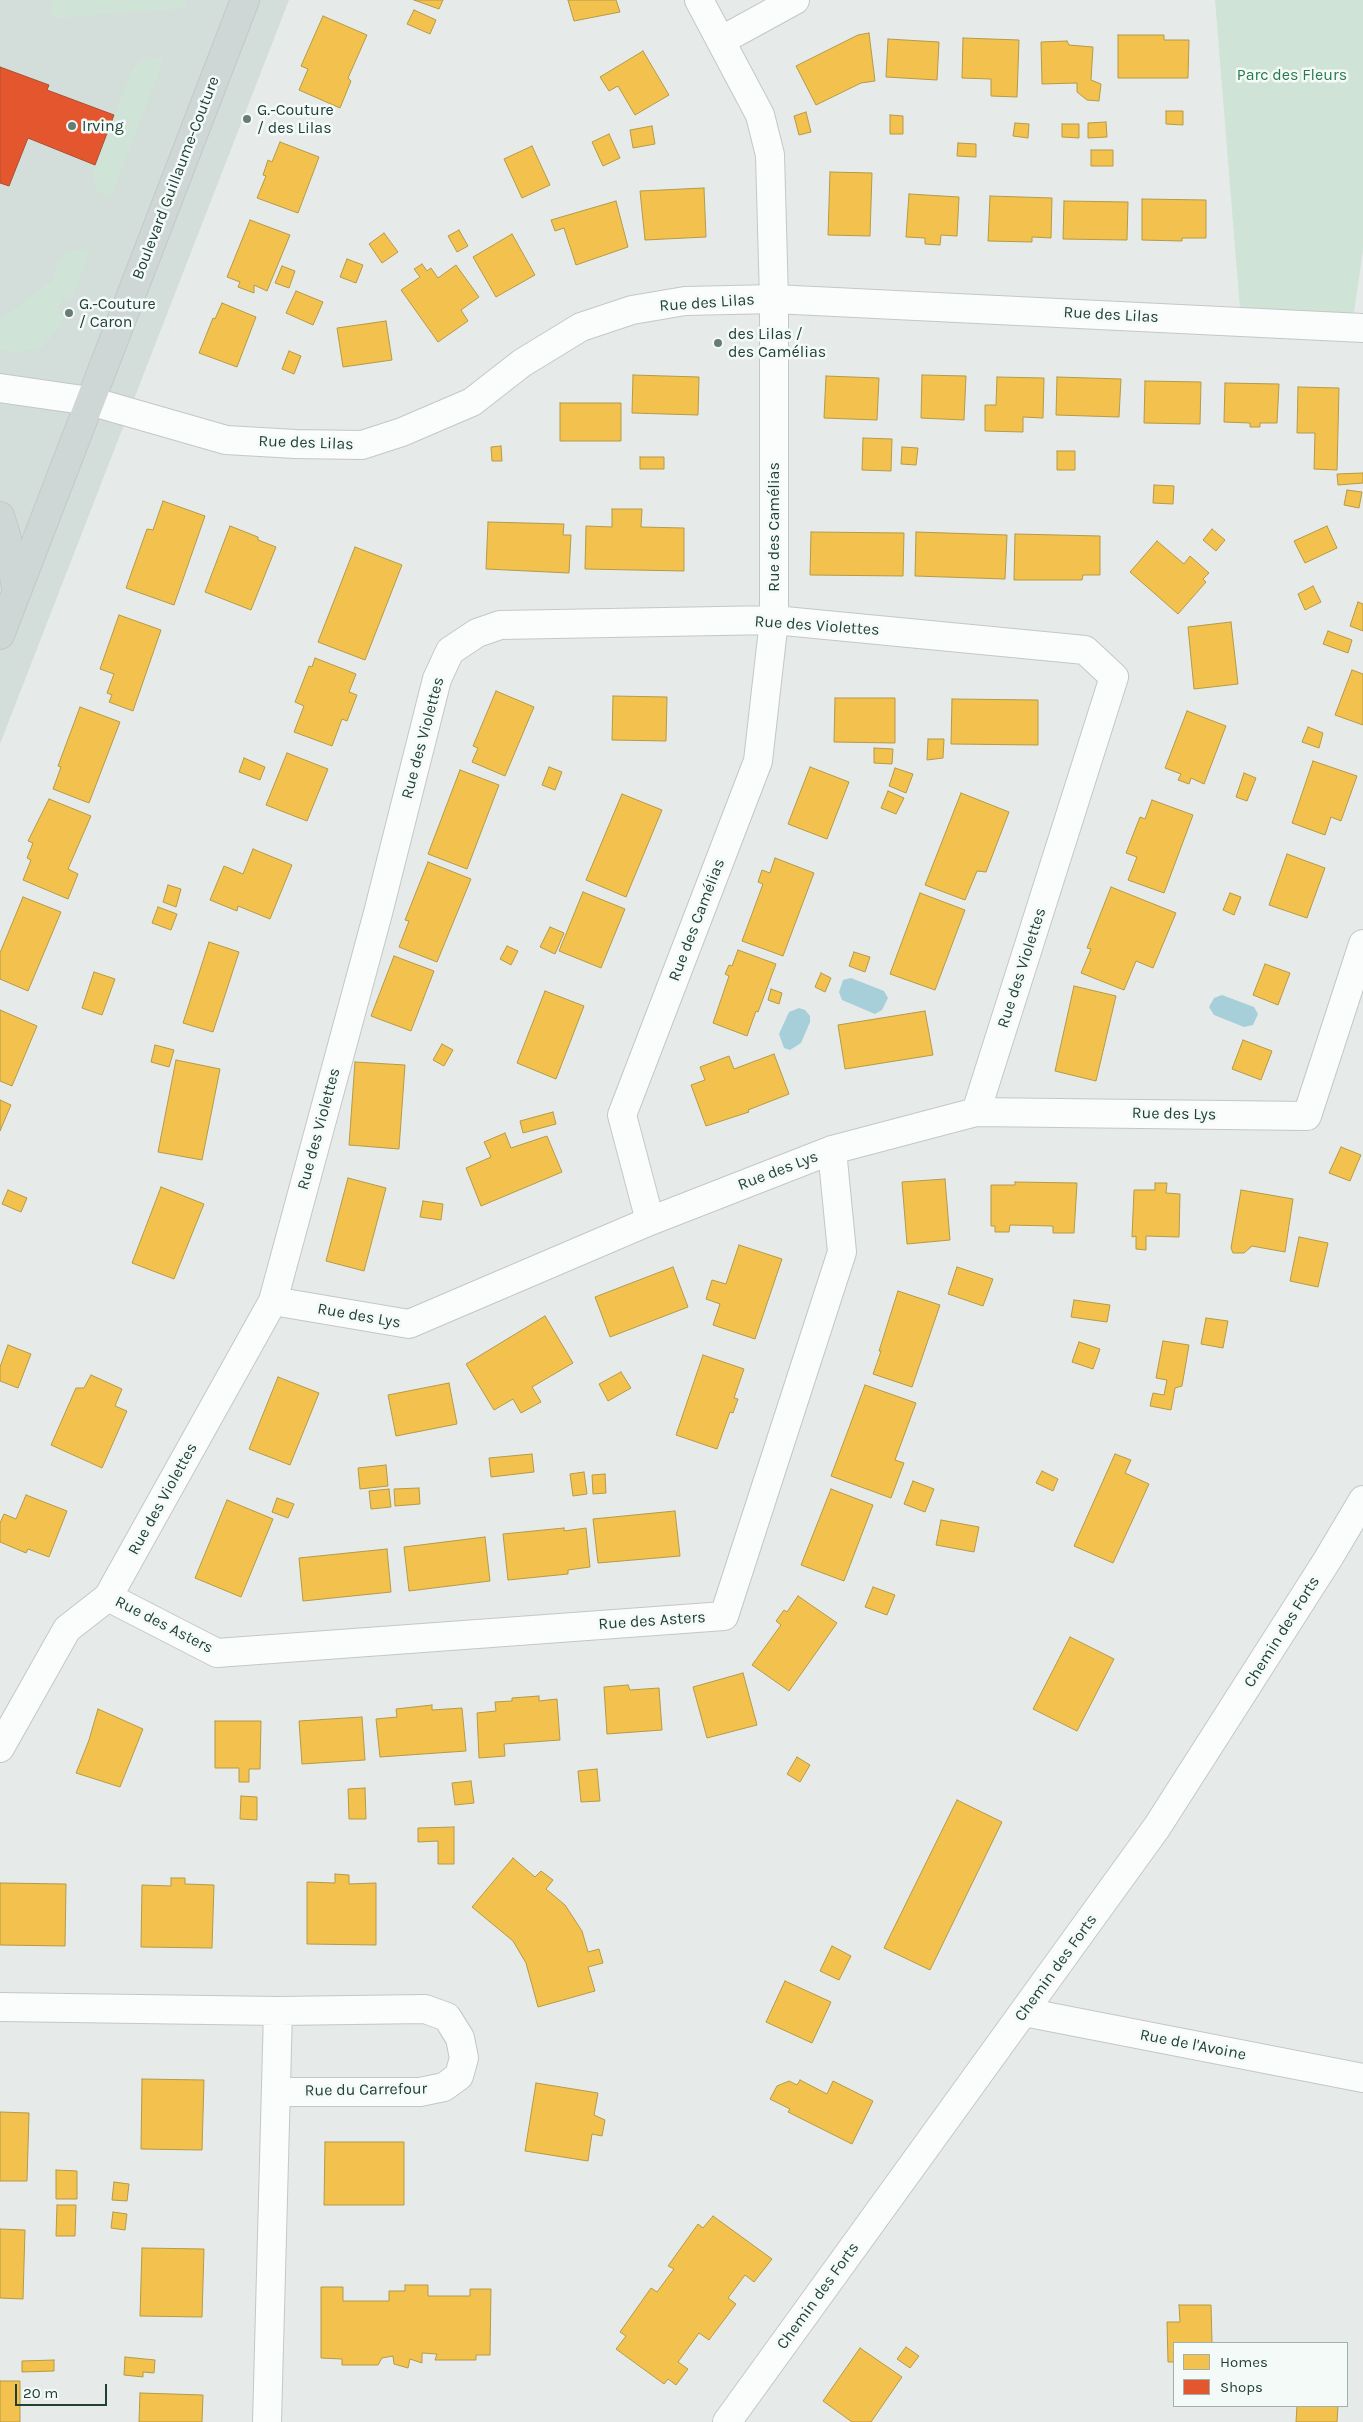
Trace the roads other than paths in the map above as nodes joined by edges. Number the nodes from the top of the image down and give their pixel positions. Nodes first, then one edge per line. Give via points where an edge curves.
1 (245, 0) edge
2 (699, 0) edge
3 (796, 0) edge
4 (722, 40) junction
5 (774, 299) junction
6 (1363, 328) edge
7 (0, 388) edge
8 (90, 401) junction
9 (0, 516) edge
10 (17, 592) junction
11 (774, 620) junction
12 (0, 635) edge
13 (1363, 944) edge
14 (976, 1112) junction
15 (832, 1150) junction
16 (650, 1221) junction
17 (273, 1301) junction
18 (1363, 1500) edge
19 (108, 1597) junction
20 (0, 1748) edge
21 (0, 2007) edge
22 (278, 2011) junction
23 (1024, 2012) junction
24 (1363, 2078) edge
25 (276, 2092) junction
26 (267, 2422) edge
27 (727, 2422) edge

1 - 8 main road, Boulevard Guillaume-Couture
2 - 4 street, Rue des Camélias
3 - 4 street
4 - 5 street, Rue des Camélias via 760,115 770,155
5 - 6 street, Rue des Lilas
5 - 8 street, Rue des Lilas via 686,301 632,310 581,328 522,363 472,402 362,445 226,440
5 - 11 street, Rue des Camélias
7 - 8 street, Rue des Lilas
8 - 10 main road, Boulevard Guillaume-Couture
9 - 10 main road
10 - 12 main road, Boulevard Guillaume-Couture
11 - 14 street, Rue des Violettes via 1085,650 1114,677
11 - 16 street, Rue des Camélias via 758,761 622,1115
11 - 17 street, Rue des Violettes via 500,625 477,633 450,651 437,678 376,922
13 - 14 street, Rue des Lys via 1307,1116
14 - 15 street, Rue des Lys
15 - 16 street, Rue des Lys
15 - 19 street, Rue des Asters via 842,1252 724,1616 217,1653
16 - 17 street, Rue des Lys via 409,1324
17 - 19 street, Rue des Violettes
18 - 23 street, Chemin des Forts via 1158,1828
19 - 20 street, Rue des Violettes via 67,1629
21 - 22 street, Rue du Carrefour
22 - 25 street
22 - 25 street, Rue du Carrefour via 425,2009 447,2017 460,2038 464,2058 459,2076 444,2087 420,2092
23 - 24 street, Rue de l'Avoine
23 - 27 street, Chemin des Forts
25 - 26 street

